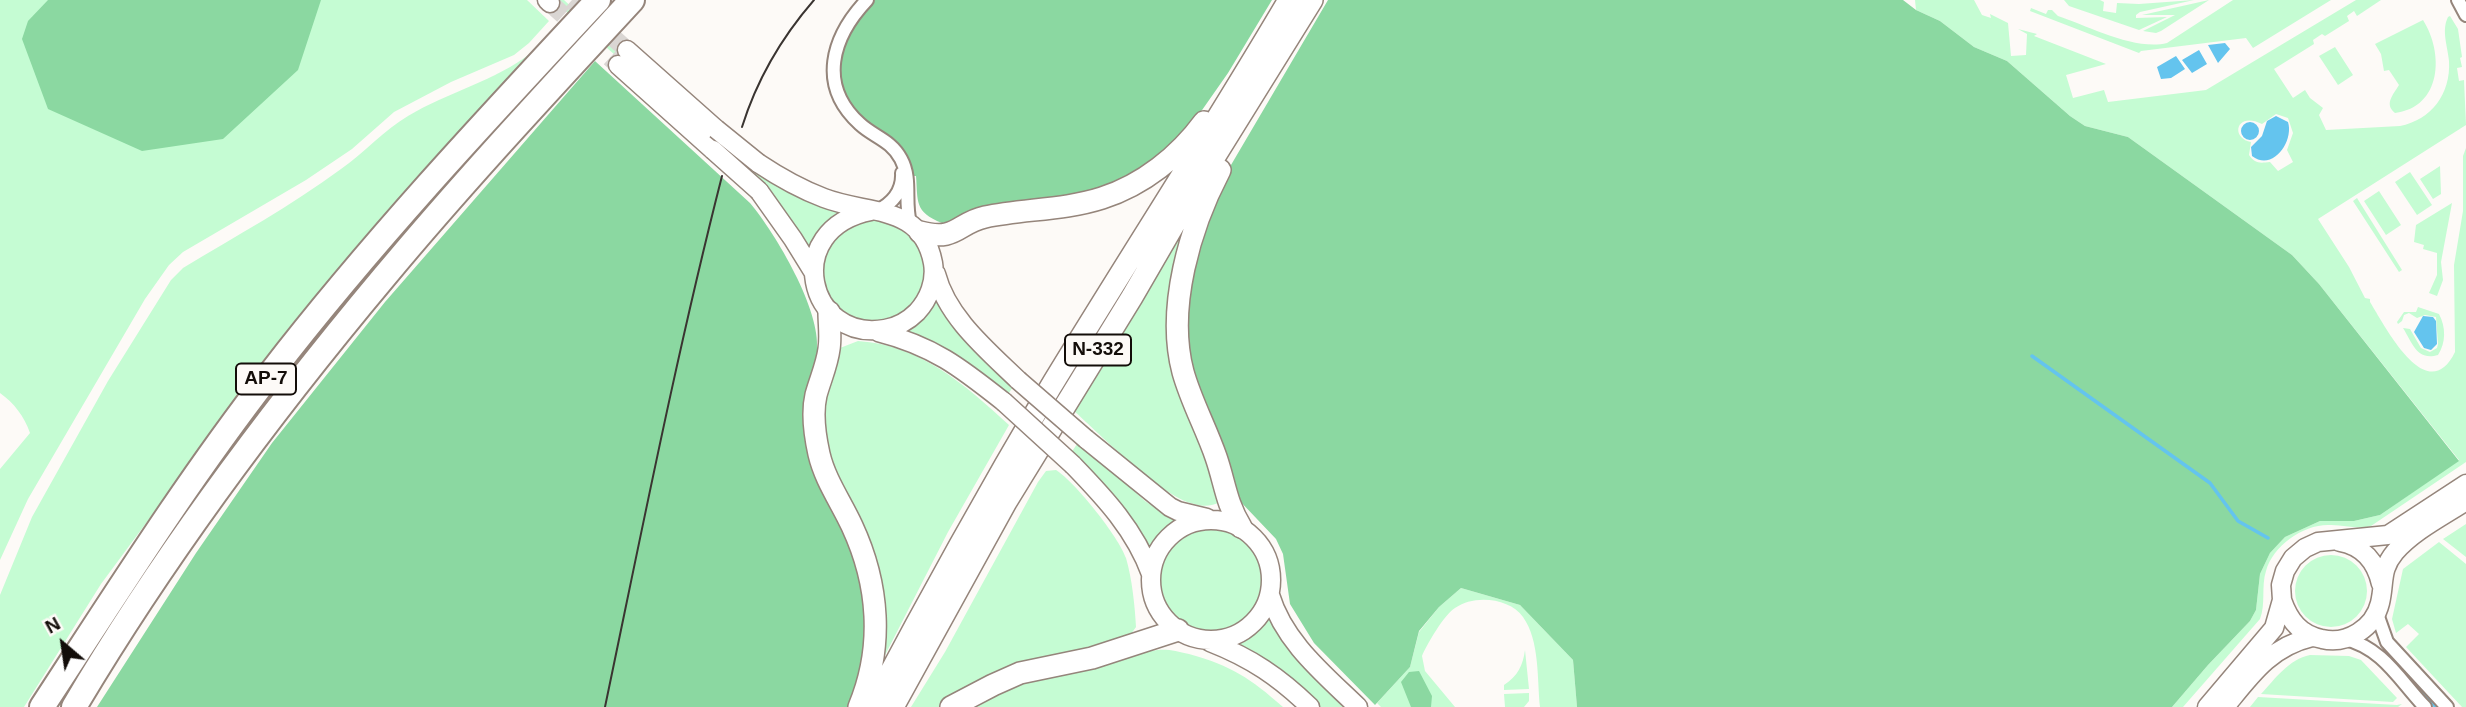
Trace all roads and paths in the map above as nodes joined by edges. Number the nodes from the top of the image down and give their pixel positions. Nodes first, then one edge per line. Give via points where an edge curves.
1 (598, 0) edge
2 (632, 0) edge
3 (860, 0) edge
4 (867, 0) edge
5 (1283, 0) edge
6 (1289, 0) edge
7 (1312, 0) edge
8 (1319, 0) edge
9 (2458, 0) edge
10 (2466, 15) edge
11 (874, 211) junction
12 (915, 228) junction
13 (934, 268) junction
14 (814, 273) junction
15 (829, 312) junction
16 (874, 331) junction
17 (2466, 484) edge
18 (2466, 501) edge
19 (170, 509) junction
20 (1214, 519) junction
21 (1241, 527) junction
22 (2333, 541) junction
23 (1151, 574) junction
24 (2381, 586) junction
25 (1270, 595) junction
26 (2282, 600) junction
27 (2376, 611) junction
28 (1178, 630) junction
29 (2312, 637) junction
30 (2345, 639) junction
31 (1207, 640) junction
32 (34, 707) edge
33 (42, 707) edge
34 (74, 707) edge
35 (859, 707) edge
36 (872, 707) edge
37 (893, 707) edge
38 (951, 707) edge
39 (1310, 707) edge
40 (1357, 707) edge
41 (2207, 707) edge
42 (2225, 707) edge
43 (2425, 707) edge
44 (2447, 707) edge

1 - 19 highway, AP-7 via 364,258 269,375
2 - 34 highway, AP-7 via 394,265 318,357 194,522
3 - 11 street via 844,18 828,63 831,90 847,120 889,150 899,165 902,178 897,195 886,207
4 - 12 street via 838,41 835,83 854,118 888,142 902,162
5 - 12 highway via 1203,125 1180,151 1142,180 1101,198 982,218 944,236
6 - 36 highway, N-332 via 1051,387
7 - 37 highway, N-332 via 1006,502
8 - 21 highway via 1218,173 1193,235 1178,296 1182,369 1216,457 1229,507
9 - 10 street
11 - 12 main road via 889,213
11 - 14 main road via 836,224 816,255
11 - 14 main road, bridge via 825,198 787,181 622,57 759,191
12 - 13 main road via 930,249
13 - 16 main road via 932,287 911,319
13 - 20 main road, bridge via 945,300 971,334 1018,380 1170,507
14 - 15 main road via 817,292
15 - 16 main road via 858,329
15 - 35 highway via 830,346 815,398 819,455 866,560 876,618 872,669
16 - 23 main road, bridge via 935,352 1004,402 1100,492 1123,520
17 - 22 main road via 2388,535
18 - 24 main road via 2398,548 2386,564
19 - 32 highway via 120,573
19 - 33 highway, AP-7
20 - 21 main road
20 - 23 main road via 1196,521 1165,541
21 - 25 main road via 1257,539 1267,556 1272,575
22 - 24 main road via 2354,546 2371,559
22 - 26 main road via 2311,545 2293,558 2283,578
23 - 28 main road via 1157,606
24 - 27 main road
25 - 31 main road via 1259,617 1240,633
25 - 40 main road via 1275,610 1314,666
26 - 29 main road via 2287,616
26 - 41 main road via 2267,639
27 - 30 main road via 2361,631
27 - 44 street via 2387,642
28 - 31 main road
28 - 38 highway via 1093,658 1020,673
29 - 30 main road
29 - 42 main road via 2293,641 2267,657
30 - 43 street via 2368,646 2382,657
31 - 39 main road via 1252,661

